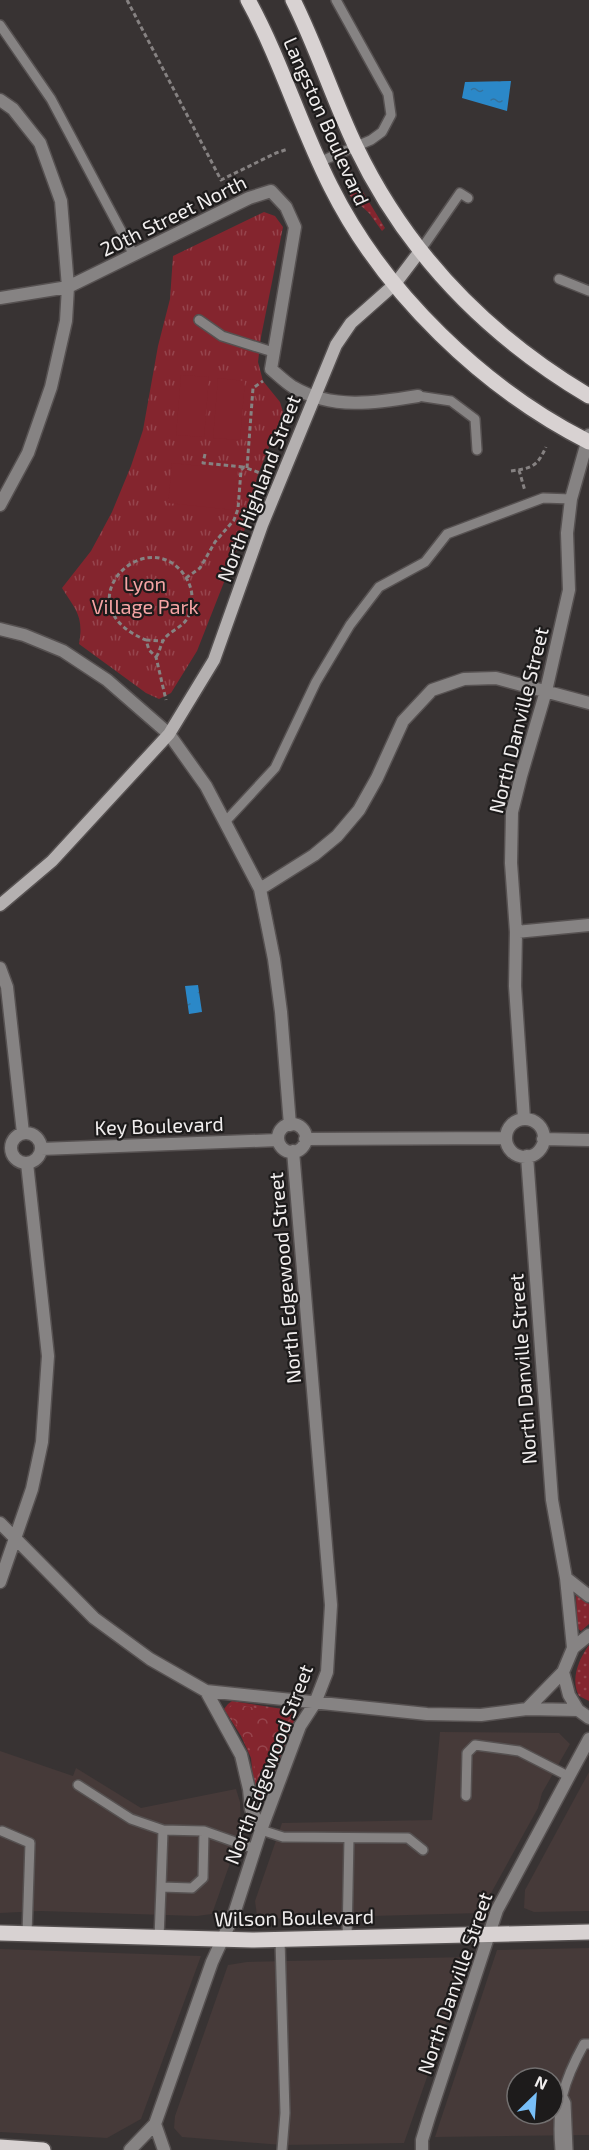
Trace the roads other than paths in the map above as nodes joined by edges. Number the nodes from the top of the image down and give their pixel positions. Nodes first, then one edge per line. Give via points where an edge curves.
1 (248, 0) edge
2 (293, 0) edge
3 (336, 0) edge
4 (0, 25) edge
5 (0, 100) edge
6 (356, 146) junction
7 (319, 162) junction
8 (468, 198) dead end
9 (420, 251) junction
10 (134, 255) junction
11 (558, 279) dead end
12 (395, 284) junction
13 (68, 287) junction
14 (589, 291) edge
15 (0, 298) edge
16 (199, 321) dead end
17 (273, 352) junction
18 (314, 396) junction
19 (418, 396) joint
20 (589, 396) edge
21 (588, 440) edge
22 (477, 450) dead end
23 (584, 474) edge
24 (572, 499) junction
25 (0, 505) edge
26 (0, 629) edge
27 (546, 691) junction
28 (589, 703) edge
29 (169, 734) junction
30 (225, 822) junction
31 (260, 889) junction
32 (0, 905) edge
33 (589, 925) edge
34 (516, 932) junction
35 (0, 968) edge
36 (524, 1119) junction
37 (290, 1125) junction
38 (23, 1133) junction
39 (506, 1138) junction
40 (305, 1139) junction
41 (543, 1139) junction
42 (278, 1140) junction
43 (589, 1140) edge
44 (41, 1149) junction
45 (5, 1150) edge
46 (293, 1151) junction
47 (527, 1156) junction
48 (27, 1163) junction
49 (0, 1523) edge
50 (15, 1539) junction
51 (566, 1578) junction
52 (0, 1581) edge
53 (589, 1596) edge
54 (589, 1635) edge
55 (573, 1648) junction
56 (563, 1672) junction
57 (206, 1691) junction
58 (315, 1703) junction
59 (527, 1709) junction
60 (578, 1710) junction
61 (589, 1718) edge
62 (589, 1739) edge
63 (568, 1776) junction
64 (78, 1785) dead end
65 (466, 1796) dead end
66 (163, 1830) junction
67 (261, 1830) junction
68 (2, 1831) dead end
69 (204, 1831) junction
70 (349, 1838) junction
71 (255, 1849) junction
72 (423, 1850) dead end
73 (161, 1887) junction
74 (589, 1932) edge
75 (0, 1933) edge
76 (27, 1934) junction
77 (491, 1934) junction
78 (159, 1938) junction
79 (347, 1938) junction
80 (222, 1940) junction
81 (280, 1940) junction
82 (586, 2044) edge
83 (565, 2089) edge
84 (565, 2101) edge
85 (155, 2124) junction
86 (558, 2126) edge
87 (0, 2147) edge
88 (43, 2150) edge
89 (130, 2150) edge
90 (164, 2150) edge
91 (282, 2150) edge
92 (422, 2150) edge
93 (560, 2150) edge
94 (568, 2150) edge

1 - 7 main road, Langston Boulevard
2 - 6 main road, Langston Boulevard
3 - 6 lane via 388,94 390,106 391,115 382,132
4 - 10 lane via 51,99
5 - 13 street via 13,109 40,143 58,192
6 - 7 lane
6 - 9 main road, Langston Boulevard via 388,207
7 - 12 main road, Langston Boulevard via 352,225
8 - 9 lane via 460,193
9 - 12 street, North Highland Street
9 - 20 main road, Langston Boulevard via 459,296 501,335
10 - 13 street, 20th Street North
10 - 17 street, 20th Street North via 271,191 286,207 295,227
11 - 14 lane
12 - 18 street, North Highland Street via 345,329
12 - 21 main road, Langston Boulevard via 447,341 488,376
13 - 15 street, 20th Street North
13 - 25 street via 66,321 51,387 28,453
16 - 17 lane via 222,336
17 - 18 street, 20th Street North via 271,369 292,387
18 - 19 street via 340,403 363,403
18 - 29 street, North Highland Street via 214,660
19 - 22 lane via 451,401 475,419
21 - 23 street, North Danville Street
23 - 24 street, North Danville Street
24 - 27 street, North Danville Street via 567,533 569,590
24 - 30 lane via 543,498 447,534 425,562 379,587 350,625 316,682 275,768
26 - 29 street via 63,651 107,680
27 - 28 street
27 - 31 street via 496,678 464,679 432,690 404,720 359,810 337,836
27 - 34 street, North Danville Street via 512,812
29 - 30 street via 206,786
29 - 32 street, North Highland Street via 52,861
30 - 31 street
31 - 37 street via 277,980
33 - 34 street
34 - 36 street, North Danville Street via 515,986
35 - 38 street via 7,987
36 - 39 street via 509,1126
36 - 41 street via 538,1125
37 - 40 street via 302,1129
37 - 42 street via 281,1130
38 - 44 street via 35,1136
38 - 45 street
39 - 40 street
39 - 47 street via 513,1152
40 - 46 street via 302,1147
41 - 43 street
41 - 47 street via 539,1150
42 - 44 street, Key Boulevard
42 - 46 street via 284,1149
44 - 48 street via 37,1159
45 - 48 street via 15,1160
46 - 58 street, North Edgewood Street via 331,1605 327,1672
47 - 51 street, North Danville Street via 552,1500
48 - 50 street via 48,1356 42,1442 32,1490
49 - 50 street
50 - 52 street
50 - 57 street via 94,1618 150,1659
51 - 53 street
51 - 55 street, North Danville Street
54 - 55 street
55 - 56 street
56 - 59 street
56 - 60 street
57 - 58 street
57 - 67 street via 241,1755 251,1809
58 - 59 street via 427,1714
58 - 67 street, North Edgewood Street via 300,1726
59 - 60 street
60 - 61 street
62 - 63 street, North Danville Street
63 - 65 lane via 519,1751 475,1745 467,1753
63 - 77 street, North Danville Street via 497,1910
64 - 66 lane via 131,1819
66 - 69 lane
66 - 73 lane
67 - 70 lane via 283,1836
67 - 71 street, North Edgewood Street
68 - 76 lane via 30,1843
69 - 71 lane
69 - 73 lane via 203,1878 192,1888
70 - 72 lane via 408,1838
70 - 79 lane
71 - 80 street, North Edgewood Street
73 - 78 lane
74 - 77 main road, Wilson Boulevard
75 - 76 main road, Wilson Boulevard
76 - 78 main road, Wilson Boulevard
77 - 79 main road, Wilson Boulevard
77 - 92 street, North Danville Street via 429,2117
78 - 80 main road, Wilson Boulevard
79 - 81 main road, Wilson Boulevard
80 - 81 main road, Wilson Boulevard
80 - 85 street, North Edgewood Street
81 - 91 lane via 285,2114
82 - 83 lane via 570,2070
84 - 94 lane
85 - 89 street, North Edgewood Street
85 - 90 street
86 - 93 lane
87 - 88 main road

